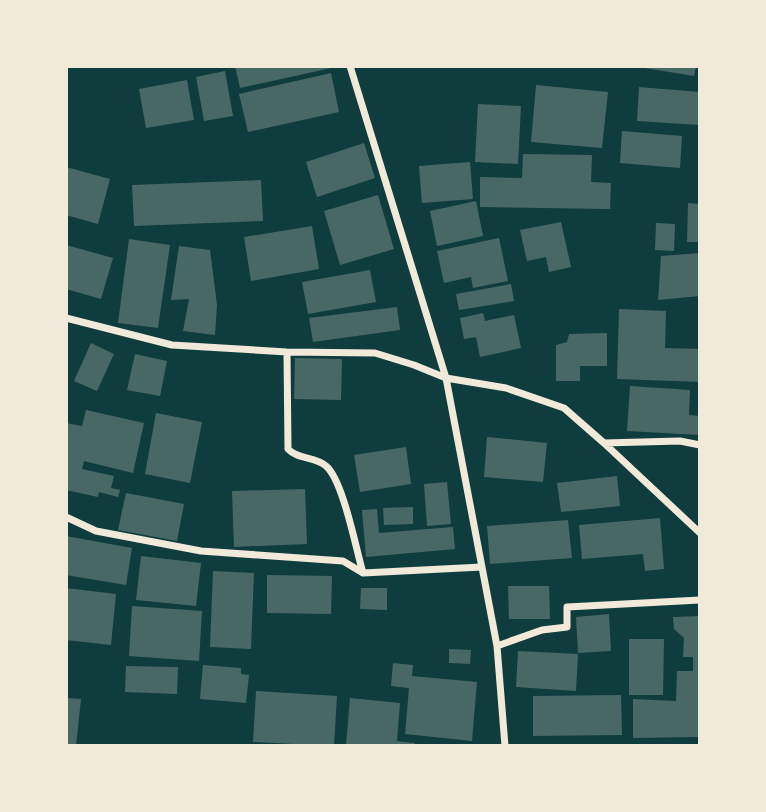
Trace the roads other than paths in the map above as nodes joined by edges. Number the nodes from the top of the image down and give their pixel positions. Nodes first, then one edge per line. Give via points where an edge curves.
1 (350, 66) edge
2 (66, 318) edge
3 (287, 352) junction
4 (446, 378) junction
5 (604, 443) junction
6 (699, 445) edge
7 (66, 517) edge
8 (699, 534) edge
9 (482, 567) junction
10 (363, 573) junction
11 (699, 600) edge
12 (497, 646) junction
13 (506, 746) edge

1 - 4 street
2 - 3 street via 173,345
3 - 4 street via 375,353
3 - 10 street via 288,449 320,461 336,475
4 - 5 street via 506,388 564,408
4 - 9 street
5 - 6 street via 680,441
5 - 8 street
7 - 10 street via 96,531 201,551 343,561
9 - 10 street
9 - 12 street
11 - 12 street via 567,607 568,627 542,630
12 - 13 street

